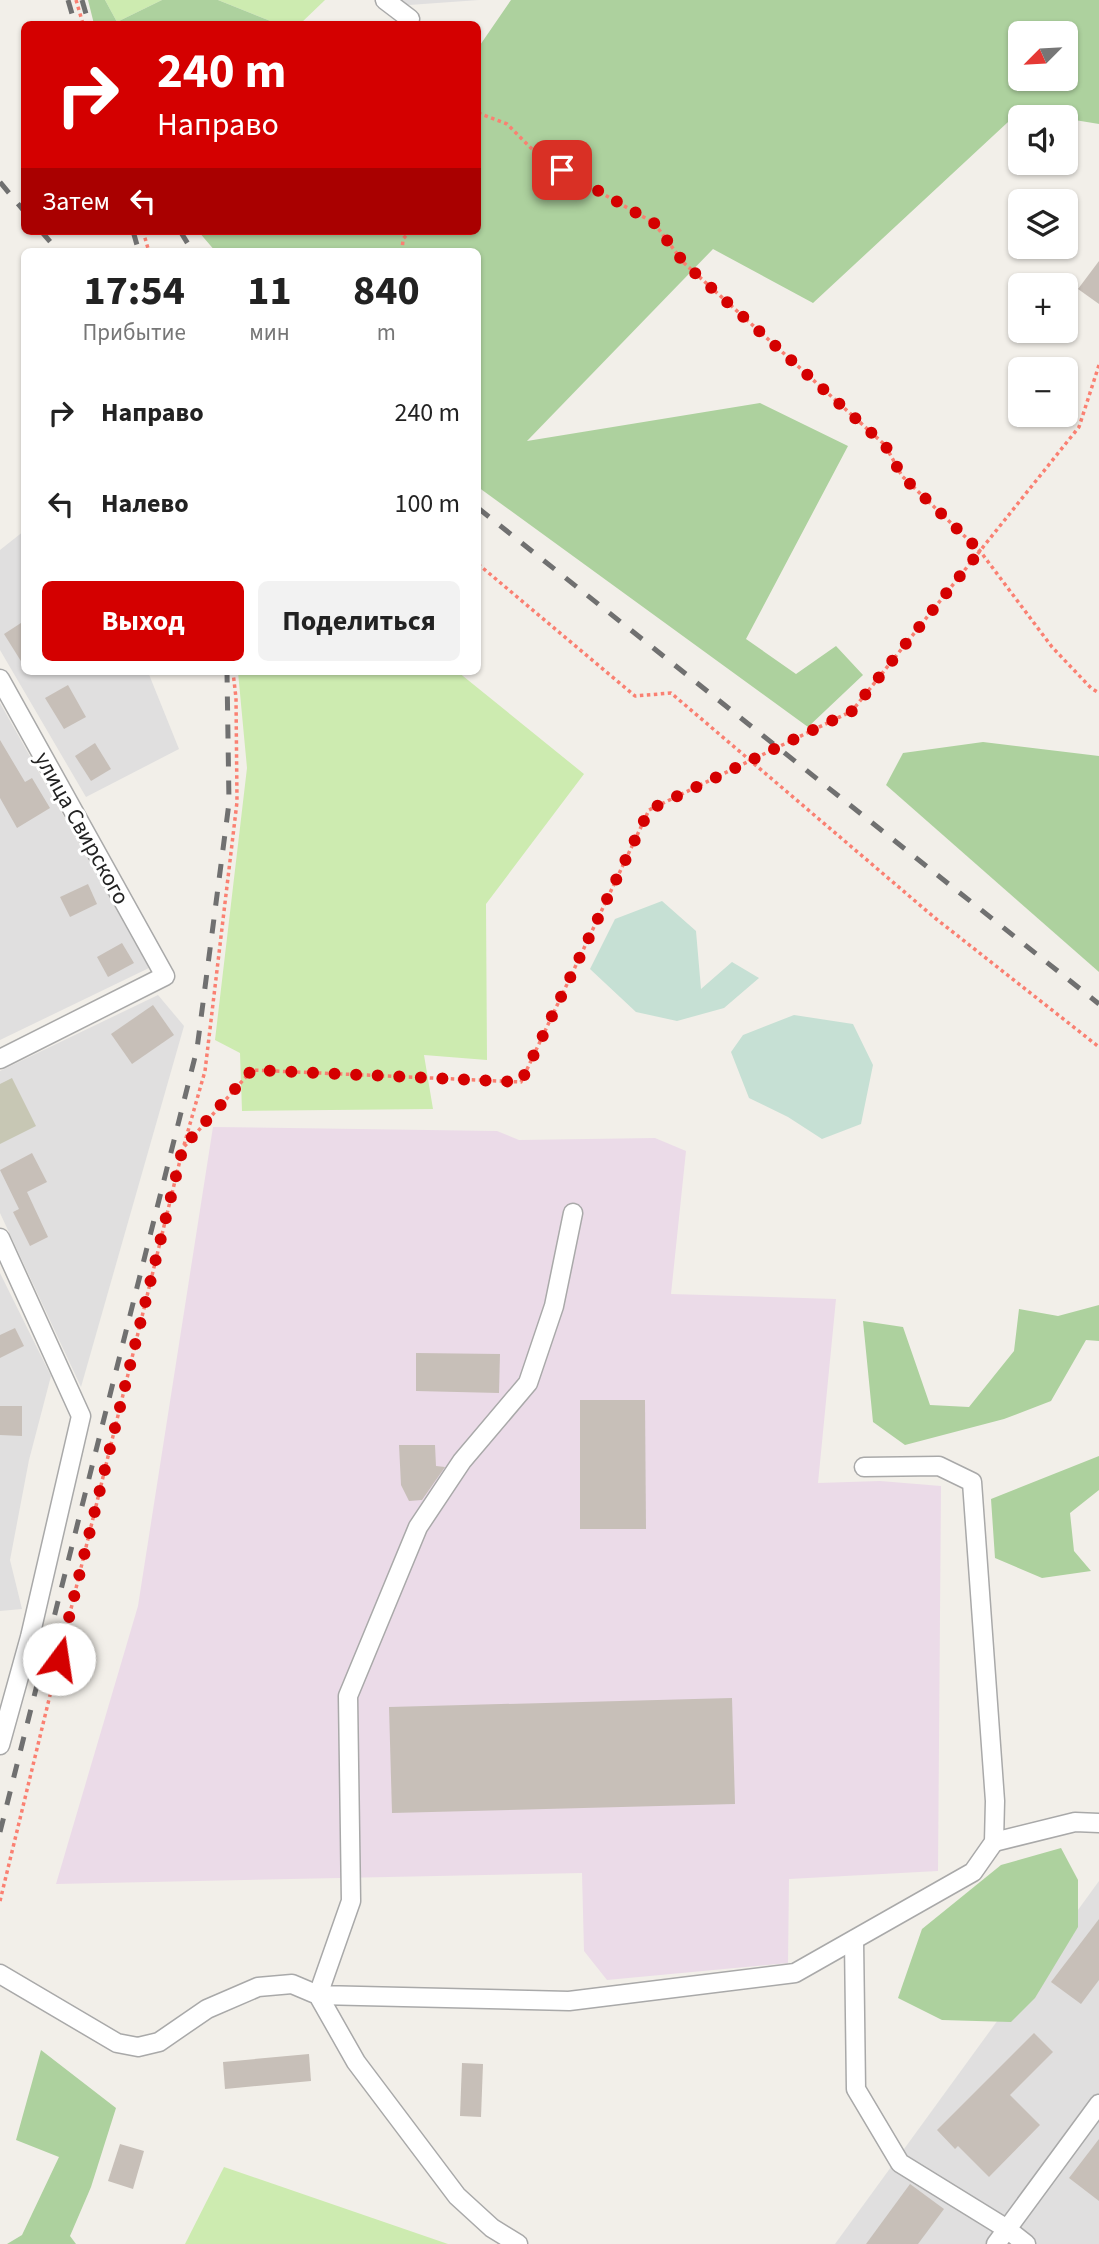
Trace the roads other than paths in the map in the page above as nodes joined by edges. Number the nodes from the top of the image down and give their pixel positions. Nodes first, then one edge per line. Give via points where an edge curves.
1 (385, 0) edge
2 (410, 19) dead end
3 (0, 679) edge
4 (0, 1059) edge
5 (573, 1213) dead end
6 (0, 1238) edge
7 (863, 1467) dead end
8 (0, 1745) edge
9 (1099, 1823) edge
10 (994, 1842) junction
11 (853, 1940) junction
12 (0, 1975) edge
13 (318, 1995) junction
14 (1099, 2104) edge
15 (1002, 2237) edge
16 (518, 2244) edge
17 (1026, 2244) edge

1 - 2 street
3 - 4 street, улица Свирского via 165,976
5 - 13 street via 554,1307 528,1383 461,1461 418,1527 348,1696 351,1901
6 - 8 street via 81,1416
7 - 10 street via 939,1466 972,1482
9 - 10 street via 1075,1822
10 - 11 street via 973,1872
11 - 13 street via 795,1973 569,2001
11 - 15 street via 856,2089 900,2163
12 - 13 street via 117,2043 138,2047 159,2042 207,2009 258,1987 292,1983
13 - 16 street via 356,2062 457,2196 492,2228
14 - 15 street
15 - 17 street

